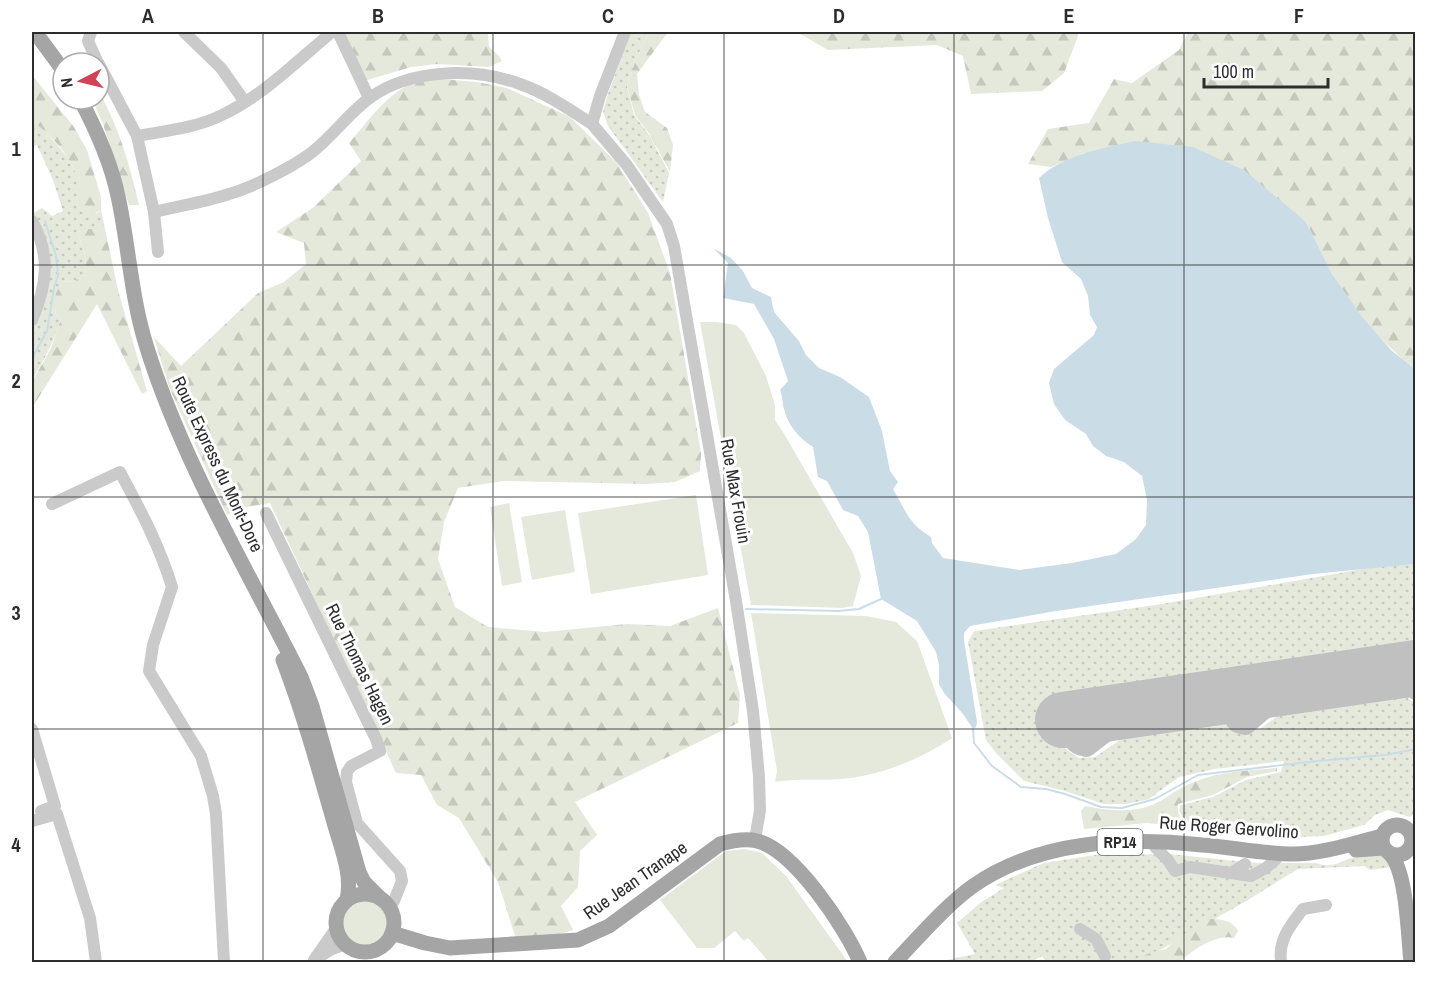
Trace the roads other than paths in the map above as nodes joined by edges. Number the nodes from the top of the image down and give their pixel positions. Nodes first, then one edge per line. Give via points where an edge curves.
1 (35, 32) edge
2 (91, 32) edge
3 (184, 32) edge
4 (332, 32) edge
5 (338, 32) edge
6 (625, 32) edge
7 (93, 51) edge
8 (51, 54) edge
9 (111, 87) edge
10 (369, 98) junction
11 (245, 102) junction
12 (85, 111) edge
13 (592, 124) junction
14 (137, 136) junction
15 (154, 212) junction
16 (32, 221) edge
17 (158, 252) dead end
18 (32, 320) edge
19 (52, 504) dead end
20 (266, 513) dead end
21 (247, 571) junction
22 (32, 729) edge
23 (32, 814) edge
24 (32, 821) edge
25 (1411, 837) edge
26 (756, 840) junction
27 (1386, 846) junction
28 (1155, 847) junction
29 (1277, 858) junction
30 (1245, 864) dead end
31 (1231, 873) junction
32 (1403, 884) junction
33 (347, 900) junction
34 (384, 901) junction
35 (1326, 905) dead end
36 (337, 927) junction
37 (1080, 929) dead end
38 (392, 933) junction
39 (349, 946) junction
40 (378, 956) edge
41 (857, 956) edge
42 (1104, 956) dead end
43 (312, 962) edge
44 (96, 963) edge
45 (224, 963) edge
46 (362, 963) edge
47 (868, 963) edge
48 (896, 963) edge
49 (908, 963) edge
50 (1281, 963) edge
51 (1411, 963) edge

1 - 8 main road
2 - 7 street via 88,41
3 - 11 street via 221,68
4 - 11 street
5 - 10 street
6 - 13 street
9 - 14 street
10 - 13 street, Rue Max Frouin via 416,76 480,76 519,83
10 - 15 street, Rue Max Frouin via 307,156 274,174 231,194
11 - 14 street via 195,125
12 - 21 main road, Route Express du Mont-Dore via 118,194 137,311 159,386 190,459
13 - 26 street, Rue Max Frouin via 626,164 667,224 674,246 753,711 759,777
14 - 15 street
15 - 17 street
16 - 18 street via 46,259 43,291
19 - 45 street via 120,472 161,557 172,587 153,645 149,671 201,756 213,796
20 - 34 street, Rue Thomas Hagen via 380,751 351,766 346,782 357,823 400,871 402,881 394,901
21 - 33 main road, Route Express du Mont-Dore via 290,678 319,769 349,878
21 - 34 main road, Route Express du Mont-Dore via 312,706 363,882
22 - 23 street via 55,806
24 - 44 street via 57,814 90,918
25 - 27 main road via 1402,854
25 - 27 main road via 1400,825 1391,826
25 - 32 main road
26 - 38 main road, Rue Jean Tranape via 720,844 609,926 578,940 450,948
26 - 41 main road via 785,856 808,881
27 - 29 main road, Rue Roger Gervolino / RP14 via 1307,858
27 - 32 main road via 1399,865
27 - 48 main road, Rue Roger Gervolino / RP14 via 1296,854 1134,841 1042,853 974,885 950,904
28 - 29 main road, Rue Roger Gervolino / RP14
28 - 31 street via 1174,871 1190,867
28 - 49 main road, Rue Roger Gervolino / RP14 via 1038,860 993,880 947,913
29 - 31 street via 1251,876
30 - 31 street
32 - 51 main road
33 - 34 main road via 363,894
33 - 36 main road via 338,912
34 - 38 main road via 393,917
35 - 50 street via 1303,909 1285,934 1279,950
36 - 39 main road
36 - 43 street
37 - 42 street via 1096,939
38 - 40 main road
39 - 40 main road
39 - 43 street via 332,949
39 - 46 main road
41 - 47 main road

